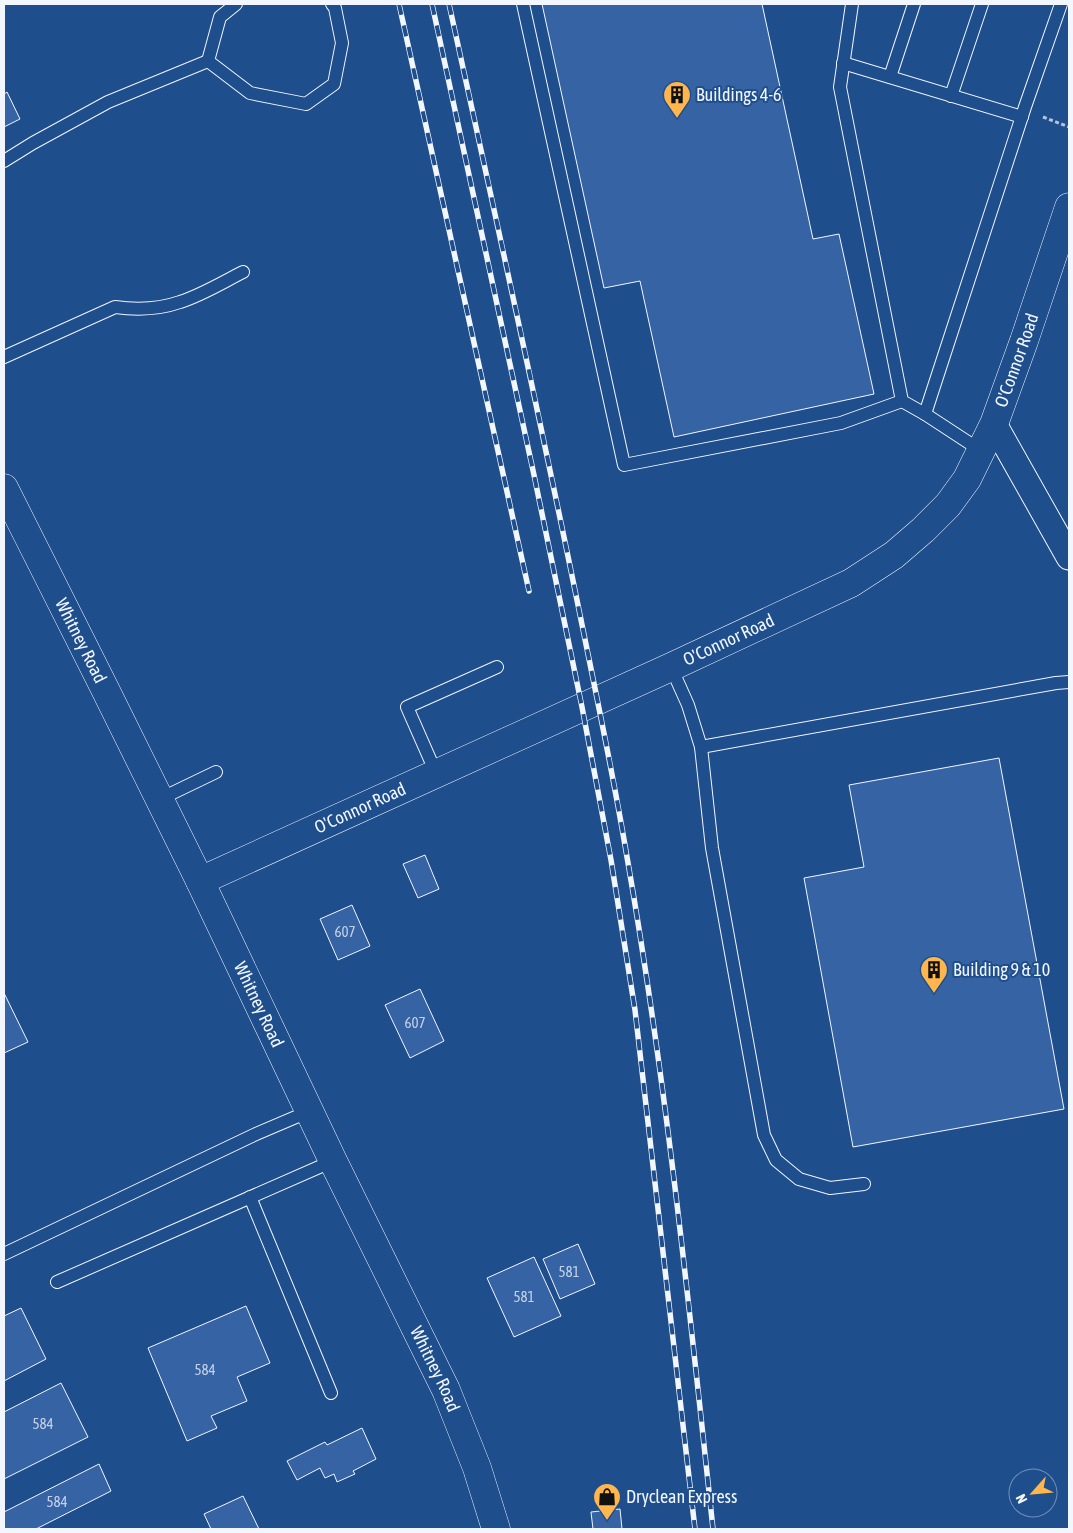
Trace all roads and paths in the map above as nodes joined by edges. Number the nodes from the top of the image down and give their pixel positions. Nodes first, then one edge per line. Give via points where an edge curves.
1 (236, 4) edge
2 (332, 4) edge
3 (523, 4) edge
4 (852, 4) edge
5 (914, 4) edge
6 (982, 4) edge
7 (1061, 4) edge
8 (208, 61) junction
9 (843, 63) junction
10 (890, 77) junction
11 (951, 96) junction
12 (1022, 118) junction
13 (1059, 123) dead end
14 (1069, 127) edge
15 (4, 161) edge
16 (1069, 207) edge
17 (243, 272) dead end
18 (4, 357) edge
19 (902, 401) junction
20 (925, 414) junction
21 (994, 424) junction
22 (980, 450) junction
23 (4, 488) edge
24 (1069, 557) edge
25 (497, 667) dead end
26 (671, 667) junction
27 (1069, 682) edge
28 (701, 747) junction
29 (216, 772) dead end
30 (436, 772) junction
31 (160, 799) junction
32 (200, 881) junction
33 (310, 1111) junction
34 (333, 1161) junction
35 (864, 1184) dead end
36 (250, 1197) junction
37 (4, 1254) edge
38 (57, 1282) dead end
39 (332, 1393) dead end
40 (496, 1529) edge

1 - 8 lane via 220,17
2 - 8 lane via 342,43 334,84 306,104 250,93
3 - 19 lane via 624,465 841,423
4 - 9 lane
5 - 10 lane
6 - 11 lane
7 - 12 lane
8 - 15 lane via 108,102
9 - 10 lane
9 - 19 lane via 840,87
10 - 11 lane
11 - 12 lane
12 - 20 lane
13 - 14 path
16 - 21 street, O'Connor Road
17 - 18 lane via 168,306 115,307
19 - 20 lane
20 - 22 lane
21 - 22 street, O'Connor Road
21 - 24 street
22 - 26 street, O'Connor Road via 967,479 948,505 894,555 851,583
23 - 31 street, Whitney Road
25 - 30 lane via 407,707
26 - 28 lane via 688,705
26 - 30 street, O'Connor Road
27 - 28 lane
28 - 35 lane via 712,848 764,1135 776,1160 799,1179 830,1188
29 - 31 lane
30 - 32 street, O'Connor Road
31 - 32 street, Whitney Road
32 - 33 street, Whitney Road
33 - 34 street, Whitney Road
33 - 37 lane
34 - 36 lane
34 - 40 street, Whitney Road via 446,1390 477,1468
36 - 38 lane
36 - 39 lane

